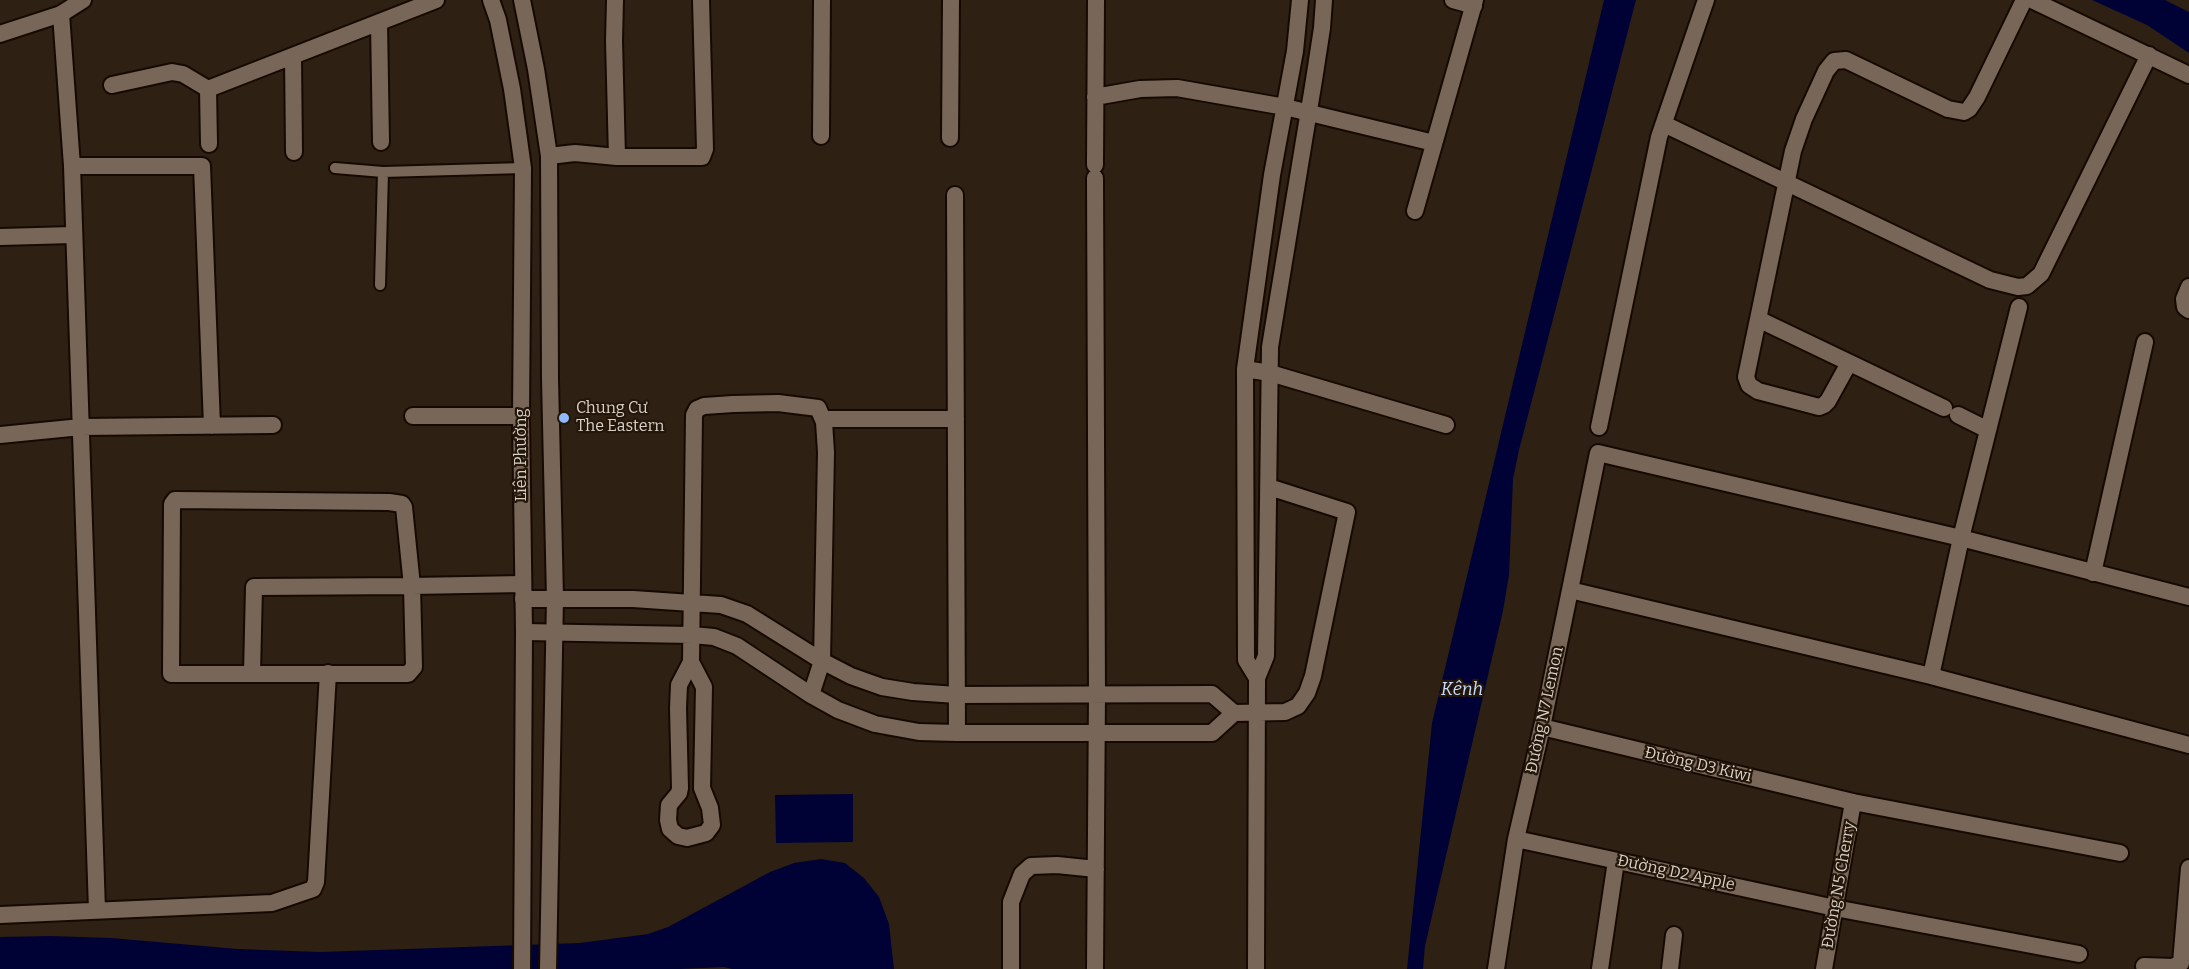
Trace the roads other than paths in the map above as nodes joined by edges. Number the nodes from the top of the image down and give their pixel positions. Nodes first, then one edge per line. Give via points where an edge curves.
1 (83, 0) edge
2 (436, 0) edge
3 (491, 0) edge
4 (522, 0) edge
5 (615, 0) edge
6 (702, 0) edge
7 (822, 0) edge
8 (951, 0) edge
9 (1096, 0) edge
10 (1300, 0) edge
11 (1323, 0) edge
12 (1453, 0) edge
13 (1706, 0) edge
14 (2024, 0) edge
15 (2032, 0) edge
16 (1474, 3) edge
17 (61, 14) junction
18 (379, 22) junction
19 (0, 34) edge
20 (2148, 55) junction
21 (293, 56) junction
22 (2189, 75) edge
23 (112, 85) dead end
24 (208, 89) junction
25 (1095, 96) junction
26 (1285, 107) junction
27 (1309, 113) junction
28 (1664, 124) junction
29 (821, 136) dead end
30 (950, 138) dead end
31 (381, 142) dead end
32 (1434, 143) junction
33 (209, 144) dead end
34 (294, 152) dead end
35 (549, 156) junction
36 (617, 157) junction
37 (72, 166) junction
38 (335, 168) dead end
39 (523, 168) junction
40 (383, 172) junction
41 (1787, 182) junction
42 (955, 195) dead end
43 (1415, 211) dead end
44 (73, 235) junction
45 (0, 237) edge
46 (380, 285) dead end
47 (2189, 287) edge
48 (2019, 307) dead end
49 (2189, 310) edge
50 (1758, 319) junction
51 (2145, 342) dead end
52 (1849, 363) junction
53 (1245, 369) junction
54 (1270, 373) junction
55 (412, 416) dead end
56 (521, 416) junction
57 (823, 418) junction
58 (956, 420) junction
59 (273, 425) dead end
60 (1446, 425) dead end
61 (212, 426) junction
62 (81, 427) junction
63 (1599, 427) dead end
64 (1988, 430) junction
65 (0, 435) edge
66 (1269, 487) junction
67 (1961, 538) junction
68 (2093, 573) junction
69 (412, 586) junction
70 (1570, 590) junction
71 (523, 591) junction
72 (2189, 597) edge
73 (555, 598) junction
74 (692, 602) junction
75 (524, 632) junction
76 (554, 632) junction
77 (692, 634) junction
78 (822, 661) junction
79 (691, 662) junction
80 (252, 673) junction
81 (328, 673) junction
82 (1931, 676) junction
83 (1257, 678) junction
84 (1097, 693) junction
85 (957, 695) junction
86 (811, 696) junction
87 (1234, 713) junction
88 (1257, 713) junction
89 (1542, 727) junction
90 (1095, 733) junction
91 (957, 734) junction
92 (2189, 745) edge
93 (1853, 802) junction
94 (1516, 839) junction
95 (2120, 853) dead end
96 (1616, 861) junction
97 (2189, 868) edge
98 (1096, 869) junction
99 (1835, 908) junction
100 (97, 910) junction
101 (0, 915) edge
102 (1674, 935) dead end
103 (2079, 954) dead end
104 (2144, 966) dead end
105 (522, 969) edge
106 (548, 969) edge
107 (1011, 969) edge
108 (1095, 969) edge
109 (1256, 969) edge
110 (1496, 969) edge
111 (1600, 969) edge
112 (1670, 969) edge
113 (1824, 969) edge

1 - 17 street
2 - 18 street
3 - 39 street, Liên Phường via 512,89
4 - 35 street, Liên Phường
5 - 36 street
6 - 36 street via 702,157
7 - 29 street
8 - 30 street
9 - 25 street
10 - 26 street
11 - 27 street
12 - 16 street
13 - 28 street
14 - 41 street via 1977,96 1964,112 1948,109 1852,62 1834,61 1804,119
15 - 20 street
16 - 32 street
17 - 19 street
17 - 37 street
18 - 21 street
18 - 31 street
20 - 22 street
20 - 41 street via 2041,274 2027,286 2008,286 1990,280
21 - 24 street
21 - 34 street
23 - 24 street via 172,72
24 - 33 street
25 - 26 street via 1177,88
25 - 84 street
26 - 27 street
26 - 53 street
27 - 32 street
27 - 54 street via 1270,347
28 - 41 street
28 - 63 street
32 - 43 street
35 - 36 street via 574,153
35 - 73 street, Liên Phường
37 - 44 street
37 - 61 street via 202,166
38 - 40 lane
39 - 40 lane
39 - 56 street, Liên Phường
40 - 46 lane
41 - 50 street
42 - 58 street
44 - 45 street
44 - 62 street
47 - 49 street via 2184,299
48 - 64 street
50 - 52 street
50 - 52 street via 1746,377 1753,388 1814,406 1824,405
51 - 68 street
52 - 64 street
53 - 54 street
53 - 83 street via 1245,660
54 - 60 street
54 - 66 street
55 - 56 street
56 - 71 street, Liên Phường
57 - 58 street
57 - 74 street via 818,408 778,404 697,409
57 - 78 street via 826,452
58 - 85 street
59 - 61 street
61 - 62 street
62 - 65 street
62 - 100 street
64 - 67 street
66 - 83 street via 1266,656
66 - 88 street via 1347,512 1307,693 1298,706 1285,712
67 - 68 street
67 - 70 street, Đường N7 Lemon via 1598,453
67 - 82 street
68 - 72 street
69 - 71 street
69 - 80 street via 254,587
69 - 80 street via 402,504 175,500 171,674
69 - 81 street via 411,672
70 - 82 street
70 - 89 street, Đường N7 Lemon
71 - 73 street
71 - 75 street, Liên Phường
73 - 74 street
73 - 76 street, Liên Phường
74 - 77 street
74 - 78 street via 721,604 747,614
75 - 76 street
75 - 105 street, Liên Phường
76 - 77 street
76 - 106 street, Liên Phường
77 - 79 street
77 - 86 street via 737,646
78 - 85 street via 882,687
78 - 86 street
79 - 79 street via 679,685 680,788 669,805 668,819 670,829 687,838 706,833 712,825 702,788 704,687
80 - 81 street
81 - 100 street via 313,888 272,903
82 - 92 street
83 - 88 street
84 - 85 street
84 - 87 street via 1212,694
84 - 90 street
85 - 91 street
86 - 91 street via 875,724
87 - 88 street
87 - 90 street via 1212,733
88 - 109 street
89 - 93 street, Đường D3 Kiwi
89 - 94 street, Đường N7 Lemon
90 - 91 street
90 - 98 street
93 - 95 street, Đường D3 Kiwi
93 - 99 street, Đường N5 Cherry
94 - 96 street, Đường D2 Apple
94 - 110 street, Đường N7 Lemon
96 - 99 street, Đường D2 Apple
96 - 111 street
97 - 104 street via 2181,963 2173,967
98 - 107 street via 1031,866 1022,874 1011,902
98 - 108 street
99 - 103 street, Đường D2 Apple
99 - 113 street, Đường N5 Cherry
100 - 101 street
102 - 112 street

